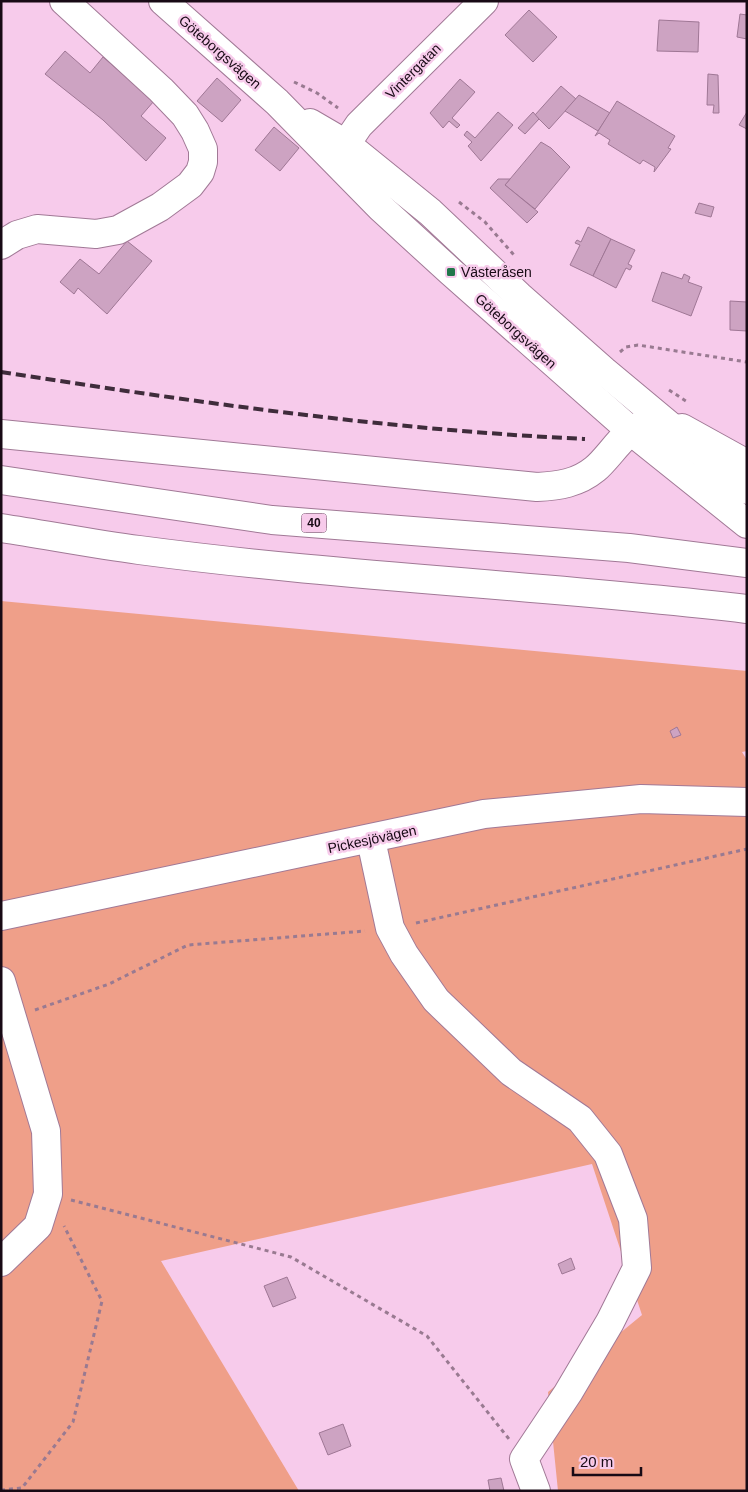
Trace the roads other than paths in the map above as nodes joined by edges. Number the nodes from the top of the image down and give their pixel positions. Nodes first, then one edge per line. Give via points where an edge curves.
1 (64, 1) edge
2 (163, 1) edge
3 (484, 1) edge
4 (277, 102) junction
5 (346, 144) junction
6 (1, 245) edge
7 (660, 415) junction
8 (631, 431) junction
9 (1, 434) edge
10 (696, 448) junction
11 (747, 464) edge
12 (1, 480) edge
13 (747, 490) edge
14 (747, 524) edge
15 (1, 528) edge
16 (747, 563) edge
17 (747, 609) edge
18 (747, 802) edge
19 (371, 840) junction
20 (1, 916) edge
21 (1, 981) edge
22 (1, 1262) edge
23 (536, 1491) edge

1 - 6 main road via 185,115 203,149 200,186 118,230 96,234 37,229 17,235
2 - 4 main road, Göteborgsvägen
3 - 5 main road, Vintergatan via 359,126
4 - 5 main road, Göteborgsvägen
4 - 8 main road, Göteborgsvägen via 381,208 552,364
5 - 7 main road, Göteborgsvägen via 430,212 604,372
7 - 10 main road, Göteborgsvägen
7 - 11 main road
8 - 9 main road via 596,469 561,486 537,487
8 - 10 main road via 643,425 654,426
8 - 14 main road, Göteborgsvägen
10 - 13 main road, Göteborgsvägen
12 - 16 main road, 40 via 272,520 629,548
15 - 17 main road via 138,550 266,564
18 - 19 main road, Pickesjövägen via 641,799 494,813
19 - 20 main road, Pickesjövägen
19 - 23 main road via 390,928 404,954 431,992 510,1072 580,1119 608,1154 633,1219 637,1268 610,1322 524,1459
21 - 22 main road via 46,1130 48,1194 38,1226

